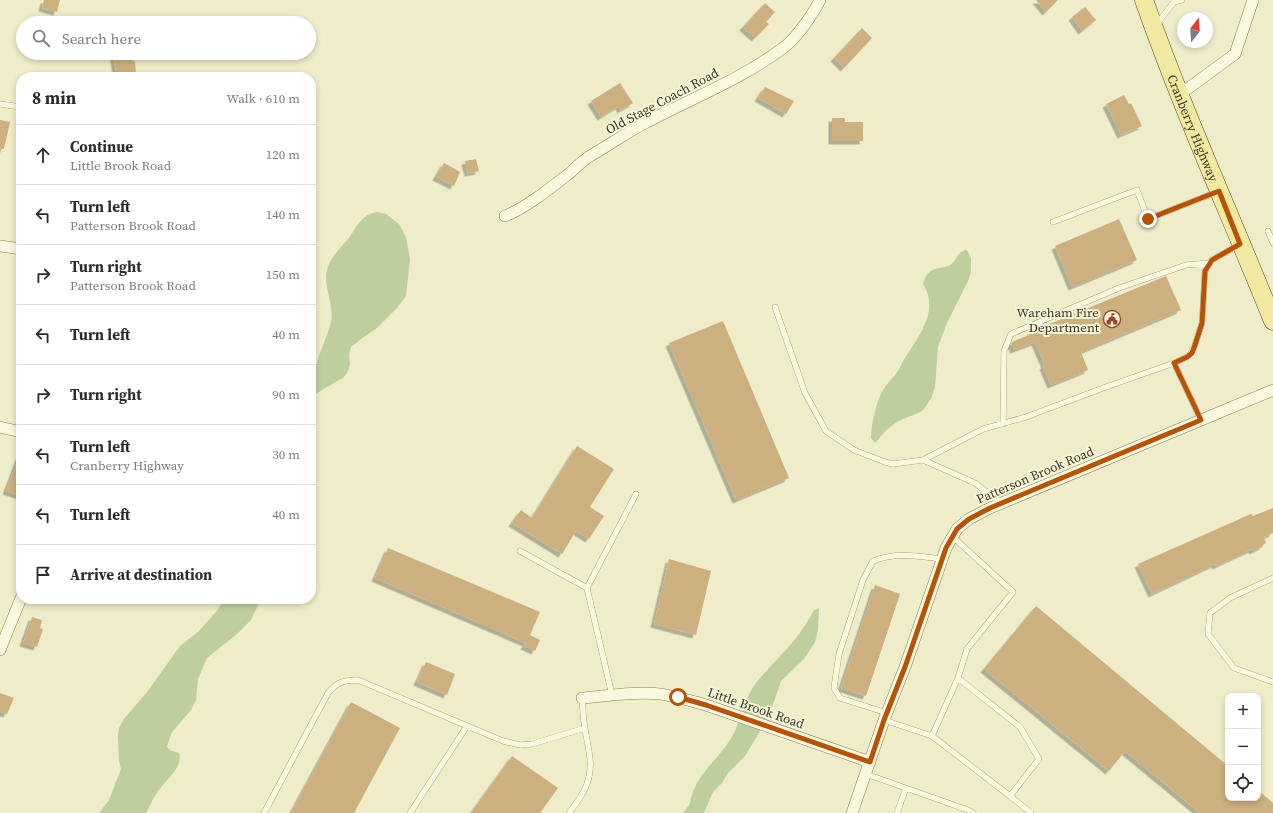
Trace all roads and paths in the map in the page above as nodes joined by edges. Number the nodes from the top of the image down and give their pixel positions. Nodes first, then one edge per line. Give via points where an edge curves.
1 (820, 0) edge
2 (1144, 0) edge
3 (1182, 0) edge
4 (1253, 0) edge
5 (1174, 1) edge
6 (1154, 27) junction
7 (1179, 95) junction
8 (0, 104) edge
9 (16, 106) edge
10 (1219, 191) junction
11 (505, 216) dead end
12 (1053, 222) dead end
13 (1268, 231) dead end
14 (1273, 243) edge
15 (1240, 244) junction
16 (0, 246) edge
17 (16, 248) edge
18 (1210, 263) junction
19 (775, 307) dead end
20 (1271, 310) edge
21 (1174, 363) junction
22 (1273, 390) edge
23 (1201, 420) junction
24 (1003, 424) junction
25 (0, 427) edge
26 (16, 431) edge
27 (923, 460) junction
28 (636, 494) dead end
29 (1001, 504) junction
30 (953, 537) junction
31 (520, 551) dead end
32 (942, 559) junction
33 (1273, 578) edge
34 (587, 588) junction
35 (19, 604) edge
36 (0, 650) edge
37 (958, 678) junction
38 (1273, 682) edge
39 (612, 696) junction
40 (582, 698) joint
41 (886, 716) junction
42 (467, 726) junction
43 (585, 728) junction
44 (932, 736) junction
45 (870, 762) junction
46 (866, 774) junction
47 (906, 788) junction
48 (1010, 796) junction
49 (264, 813) edge
50 (410, 813) edge
51 (569, 813) edge
52 (852, 813) edge
53 (897, 813) edge
54 (973, 813) edge
55 (1031, 813) edge

1 - 11 street, Old Stage Coach Road via 794,39 784,48 731,80 645,123 591,155 516,212
2 - 6 main road, Cranberry Highway
3 - 5 lane
4 - 7 street via 1235,54
5 - 6 lane
6 - 7 main road, Cranberry Highway
7 - 10 main road, Cranberry Highway
8 - 9 lane
10 - 12 lane via 1148,219 1137,190
10 - 15 main road, Cranberry Highway
13 - 14 lane
15 - 18 lane
15 - 20 main road, Cranberry Highway
16 - 17 street
18 - 21 lane via 1205,271 1202,323 1195,345 1192,353
18 - 24 lane via 1186,265 1119,288 1011,334 1004,351
19 - 27 lane via 805,393 826,431 854,450 885,462 893,464
21 - 23 lane
21 - 24 lane
22 - 23 street, Patterson Brook Road
23 - 29 street, Patterson Brook Road
24 - 27 lane via 983,429
25 - 26 street
27 - 29 lane via 976,483
28 - 34 lane
29 - 30 street, Patterson Brook Road via 969,519 957,529
30 - 32 street, Patterson Brook Road
30 - 37 lane via 1013,592 967,649
31 - 34 lane
32 - 41 street, Patterson Brook Road
32 - 41 lane via 914,555 881,558 873,561 863,580 839,654 834,688 840,698
33 - 38 lane via 1230,598 1210,613 1208,634 1234,668
34 - 39 lane
35 - 36 street
37 - 44 lane
37 - 48 lane via 1020,727 1039,759
39 - 40 street, Little Brook Road
39 - 45 street, Little Brook Road via 641,693 678,697
40 - 43 lane
41 - 44 lane
41 - 45 street, Patterson Brook Road
42 - 43 lane via 520,745 532,744
42 - 49 lane via 358,680 340,682 328,693
42 - 50 lane
43 - 51 lane via 591,759 588,784
44 - 48 lane
45 - 46 street, Patterson Brook Road
46 - 47 lane
46 - 52 street, Patterson Brook Road
47 - 53 lane
47 - 54 lane
48 - 55 lane

